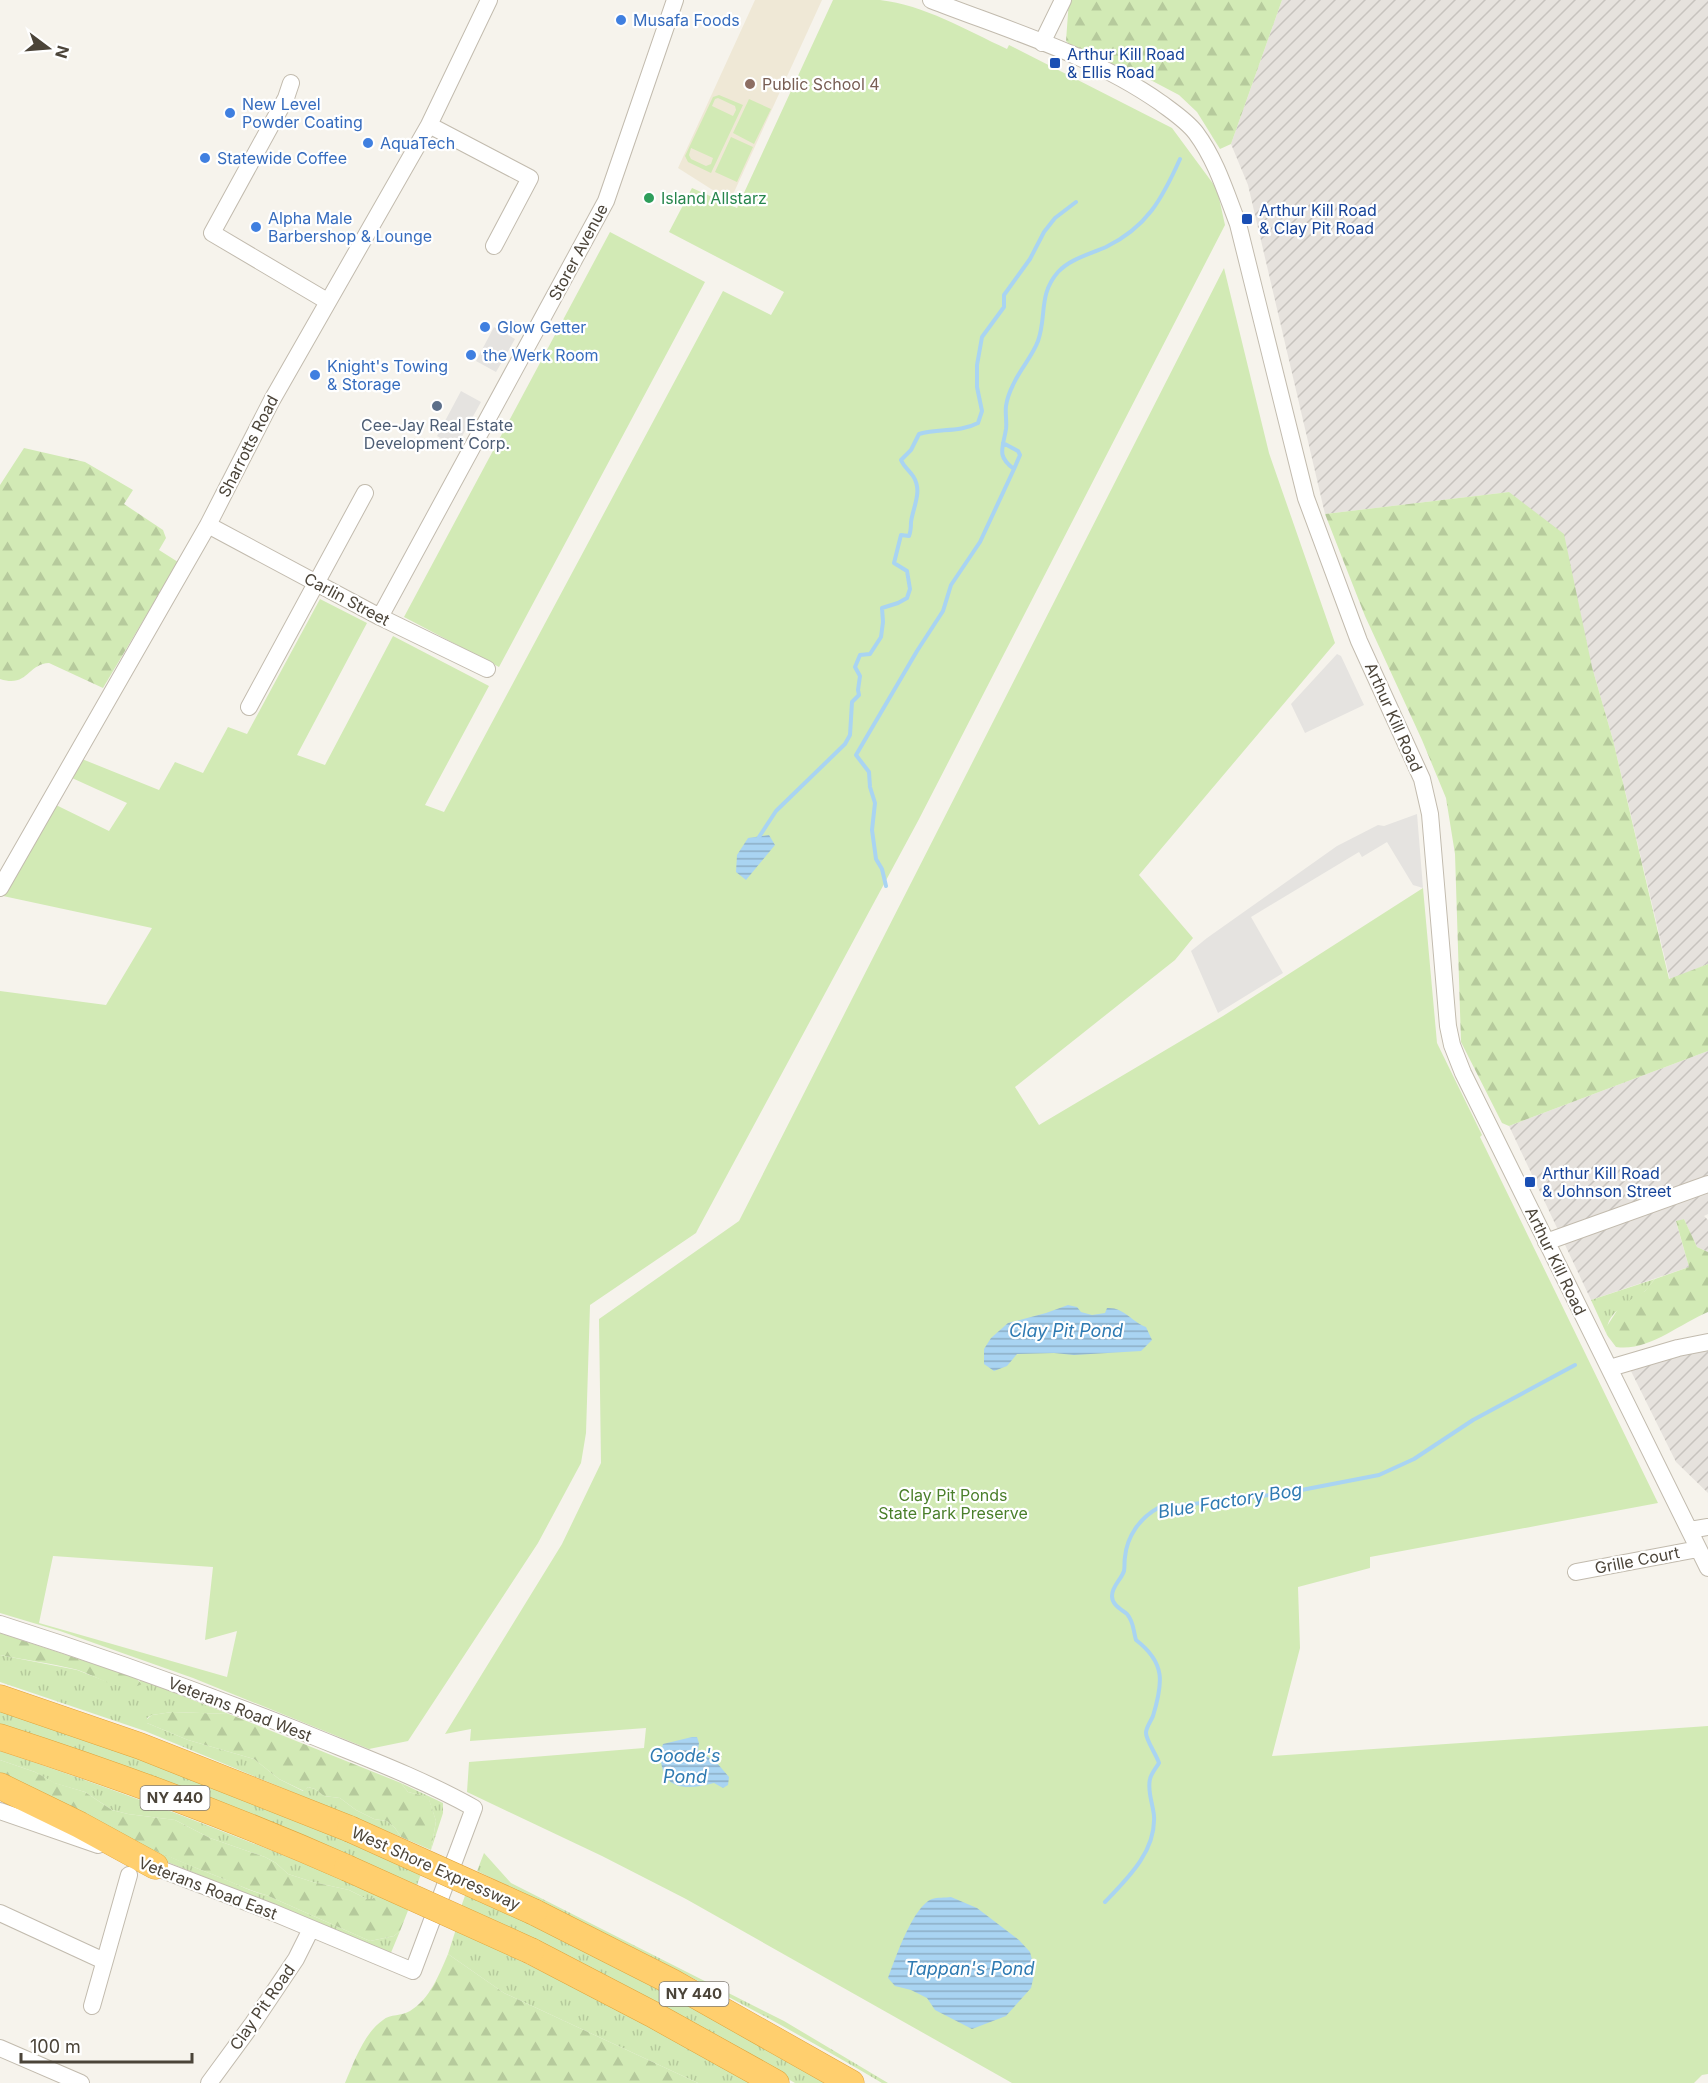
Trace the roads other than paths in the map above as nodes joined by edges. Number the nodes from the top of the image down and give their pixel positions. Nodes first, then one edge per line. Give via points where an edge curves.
1 (489, 0) edge
2 (675, 0) edge
3 (931, 0) edge
4 (1063, 0) edge
5 (1042, 43) junction
6 (291, 83) dead end
7 (429, 125) junction
8 (494, 246) dead end
9 (327, 302) junction
10 (365, 493) dead end
11 (208, 525) junction
12 (317, 583) junction
13 (381, 617) junction
14 (487, 669) dead end
15 (249, 707) dead end
16 (0, 888) edge
17 (1708, 1184) edge
18 (1546, 1242) junction
19 (1708, 1342) edge
20 (1610, 1368) junction
21 (1708, 1527) edge
22 (1690, 1530) junction
23 (1698, 1549) junction
24 (1708, 1568) edge
25 (1576, 1572) dead end
26 (0, 1624) edge
27 (0, 1698) edge
28 (0, 1737) edge
29 (0, 1786) edge
30 (0, 1811) edge
31 (155, 1866) junction
32 (129, 1875) dead end
33 (0, 1913) edge
34 (311, 1929) junction
35 (104, 1961) junction
36 (413, 1971) joint
37 (92, 2006) dead end
38 (0, 2048) edge
39 (78, 2082) edge
40 (209, 2083) edge
41 (776, 2083) edge
42 (850, 2083) edge

1 - 7 street, Sharrotts Road
2 - 13 street, Storer Avenue via 606,201
3 - 5 street, Arthur Kill Road
4 - 5 street
5 - 18 street, Arthur Kill Road via 1121,79 1174,113 1195,131 1223,182 1238,224 1306,498 1359,642 1422,779 1430,814 1452,1045
6 - 9 street via 212,233
7 - 8 street via 530,178
7 - 9 street, Sharrotts Road
9 - 11 street, Sharrotts Road
10 - 12 street
11 - 12 street, Carlin Street
11 - 16 street, Sharrotts Road
12 - 13 street, Carlin Street
12 - 15 street
13 - 14 street, Carlin Street
17 - 18 street
18 - 20 street, Arthur Kill Road
19 - 20 street
20 - 22 street, Arthur Kill Road
21 - 22 street
22 - 23 street, Arthur Kill Road
23 - 24 street, Arthur Kill Road
23 - 25 street, Grille Court
26 - 36 street, Veterans Road West via 242,1709 412,1778 474,1808
27 - 42 highway, West Shore Expressway / NY 440, bridge via 150,1750 350,1829 534,1912 682,1988
28 - 41 highway, NY 440, bridge via 149,1788 347,1868 531,1951
29 - 31 highway
30 - 31 street, Veterans Road East
31 - 34 street, Veterans Road East
32 - 35 street
33 - 35 street
34 - 36 street, Veterans Road East
34 - 40 street, Clay Pit Road via 253,2023
35 - 37 street
38 - 39 street

